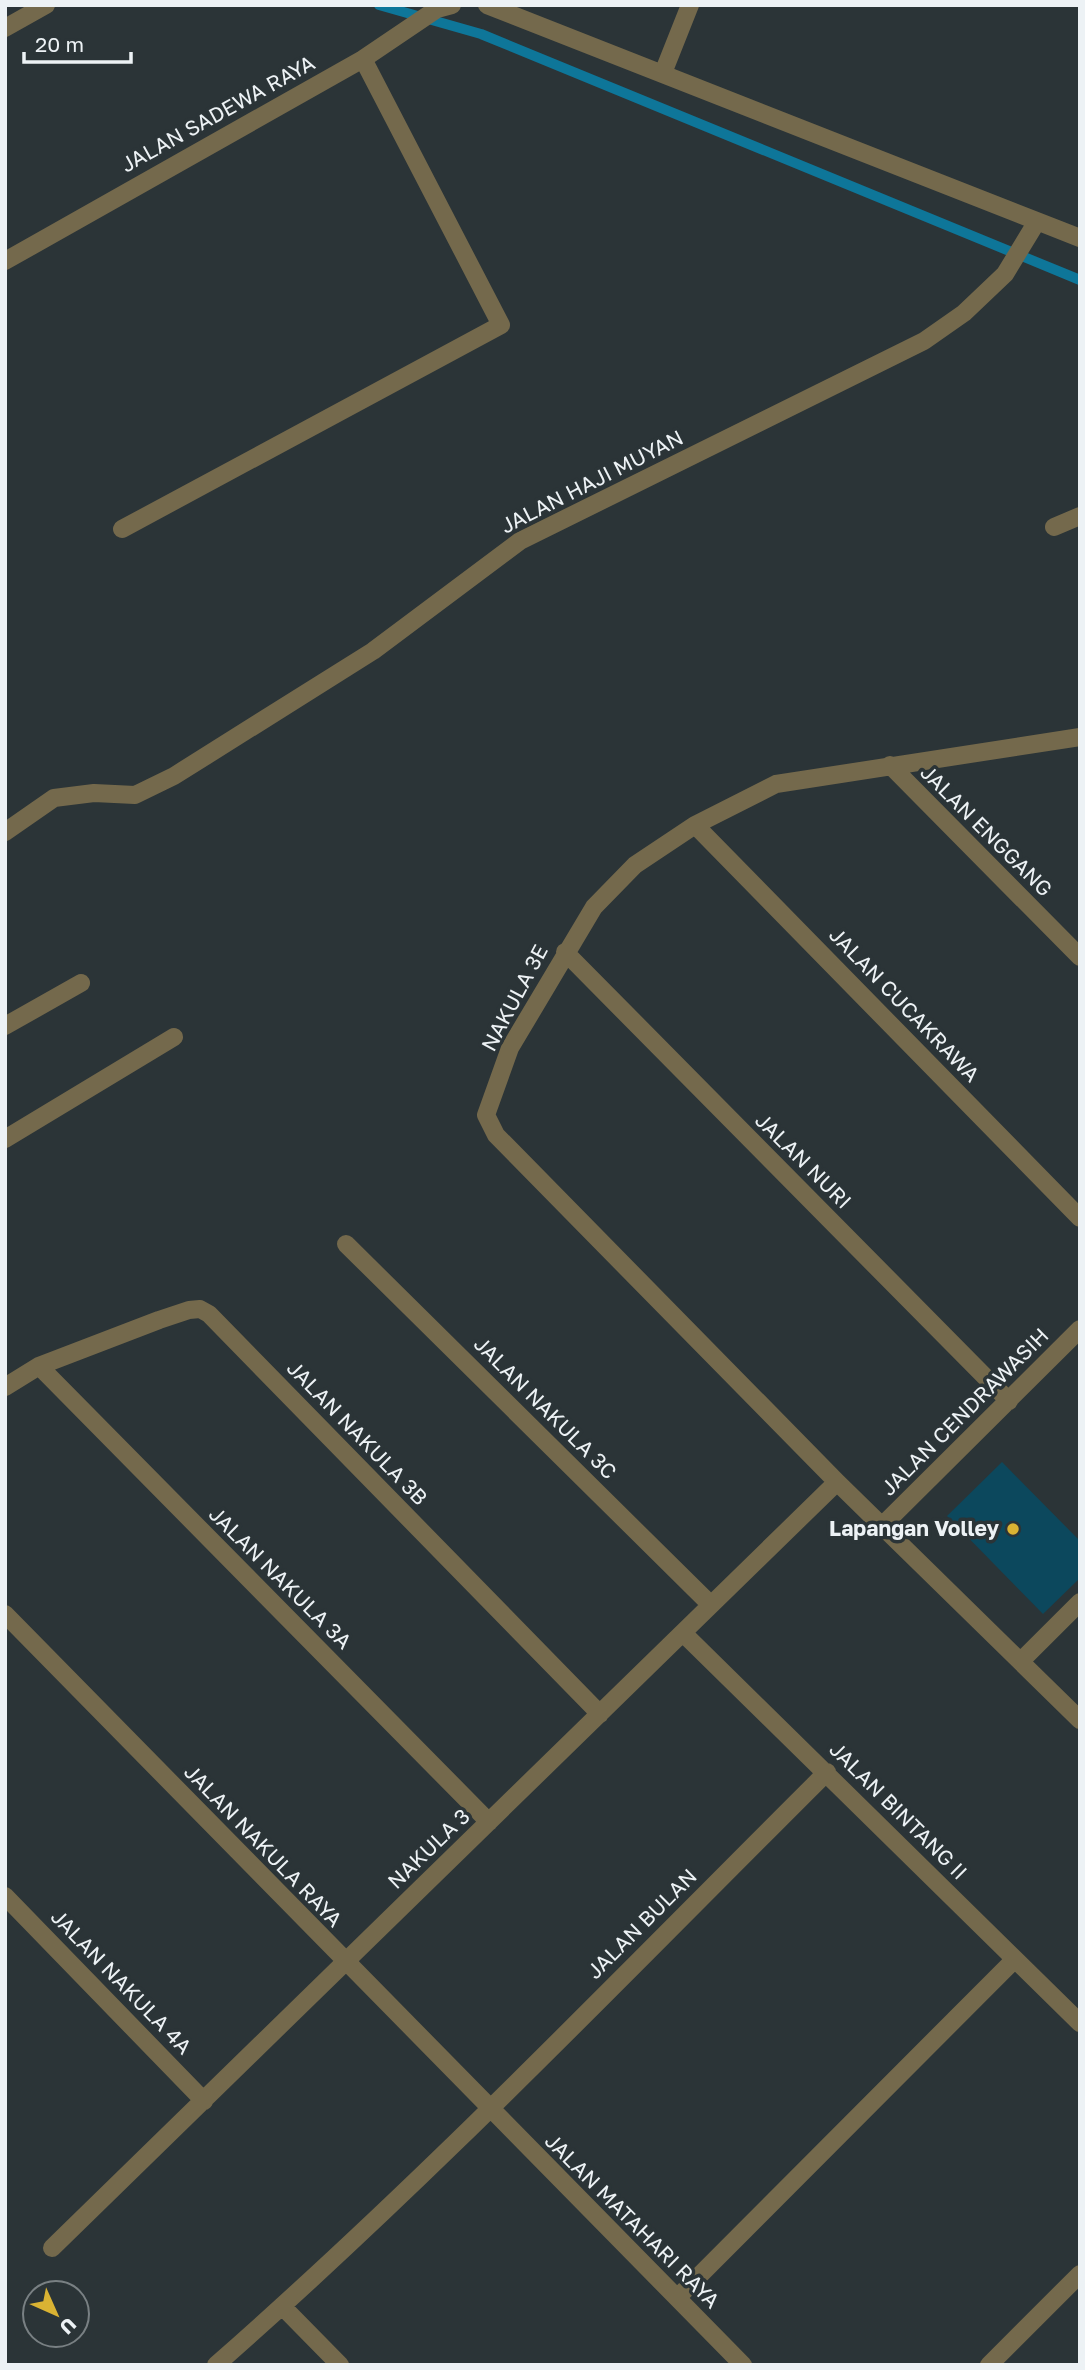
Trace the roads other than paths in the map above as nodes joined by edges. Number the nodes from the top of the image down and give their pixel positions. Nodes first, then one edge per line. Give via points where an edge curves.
1 (46, 5) edge
2 (487, 5) edge
3 (690, 5) edge
4 (444, 7) edge
5 (5, 29) edge
6 (363, 59) junction
7 (663, 73) junction
8 (1036, 223) junction
9 (1080, 238) edge
10 (5, 261) edge
11 (1080, 516) edge
12 (1054, 527) dead end
13 (122, 529) dead end
14 (1080, 737) edge
15 (890, 765) junction
16 (695, 825) junction
17 (5, 832) edge
18 (565, 952) junction
19 (1080, 957) edge
20 (81, 983) dead end
21 (5, 1026) edge
22 (174, 1037) dead end
23 (5, 1139) edge
24 (1080, 1218) edge
25 (346, 1244) dead end
26 (1080, 1329) edge
27 (39, 1366) junction
28 (5, 1387) edge
29 (1009, 1401) junction
30 (837, 1482) junction
31 (883, 1527) junction
32 (1080, 1602) edge
33 (711, 1605) junction
34 (5, 1614) edge
35 (683, 1633) junction
36 (1021, 1661) junction
37 (600, 1714) junction
38 (1080, 1720) edge
39 (827, 1772) junction
40 (489, 1822) junction
41 (5, 1896) edge
42 (1015, 1959) junction
43 (345, 1963) junction
44 (1080, 2023) edge
45 (204, 2101) junction
46 (489, 2109) junction
47 (52, 2248) dead end
48 (1080, 2274) edge
49 (677, 2298) junction
50 (282, 2306) junction
51 (216, 2365) edge
52 (340, 2365) edge
53 (743, 2365) edge
54 (989, 2365) edge

1 - 5 street
2 - 7 street
3 - 7 street
4 - 6 street, JALAN SADEWA RAYA
6 - 10 street, JALAN SADEWA RAYA
6 - 13 street via 501,325
7 - 8 street
8 - 9 street
8 - 17 street, JALAN HAJI MUYAN via 1005,274 964,313 925,341 520,541 373,651 174,776 135,795 94,793 54,798
11 - 12 street
14 - 15 street, NAKULA 3E
15 - 16 street, NAKULA 3E via 776,784
15 - 19 street, JALAN ENGGANG
16 - 18 street, NAKULA 3E via 635,864 594,906
16 - 24 street, JALAN CUCAKRAWA
18 - 29 street, JALAN NURI
18 - 30 street, NAKULA 3E via 510,1048 486,1115 496,1135
20 - 21 street
22 - 23 street
25 - 33 street, JALAN NAKULA 3C
26 - 29 street, JALAN CENDRAWASIH
27 - 28 street, JALAN NAKULA 3B
27 - 37 street, JALAN NAKULA 3B via 189,1310 209,1314
27 - 40 street, JALAN NAKULA 3A
29 - 31 street, JALAN CENDRAWASIH
30 - 31 street, NAKULA 3E
30 - 33 street, NAKULA 3
31 - 36 street, NAKULA 3E
32 - 36 street
33 - 35 street, NAKULA 3
34 - 43 street, JALAN NAKULA RAYA
35 - 37 street, NAKULA 3
35 - 39 street, JALAN BINTANG II
36 - 38 street, NAKULA 3E
37 - 40 street, NAKULA 3
39 - 42 street, JALAN BINTANG II
39 - 46 street, JALAN BULAN
40 - 43 street, NAKULA 3
41 - 45 street, JALAN NAKULA 4A
42 - 44 street, JALAN BINTANG II
42 - 49 street
43 - 45 street, NAKULA 3
43 - 46 street, JALAN NAKULA RAYA
45 - 47 street, NAKULA 3
46 - 49 street, JALAN MATAHARI RAYA
46 - 50 street, JALAN BULAN
48 - 54 street
49 - 53 street, JALAN MATAHARI RAYA
50 - 51 street, JALAN BULAN
50 - 52 street

